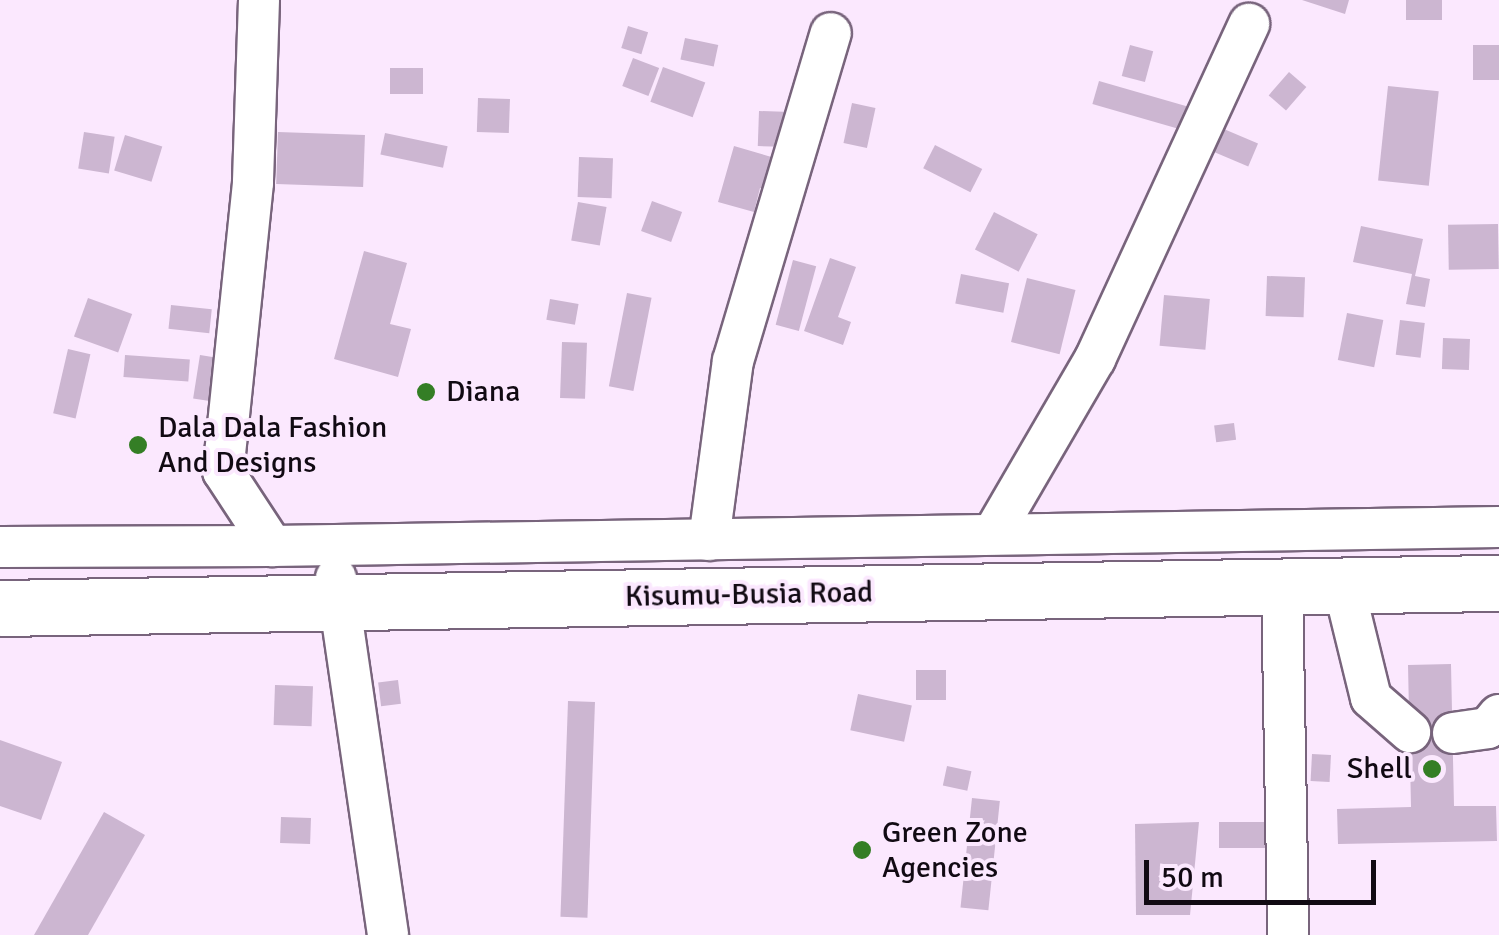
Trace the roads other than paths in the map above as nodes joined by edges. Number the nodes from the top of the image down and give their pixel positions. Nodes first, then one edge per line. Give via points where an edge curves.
1 (259, 0) edge
2 (1248, 24) dead end
3 (831, 33) dead end
4 (1499, 527) edge
5 (993, 534) junction
6 (709, 540) junction
7 (272, 546) junction
8 (0, 547) edge
9 (337, 548) junction
10 (1499, 582) edge
11 (1282, 584) junction
12 (1343, 584) junction
13 (336, 603) junction
14 (0, 608) edge
15 (1499, 714) edge
16 (1410, 732) dead end
17 (1453, 734) dead end
18 (388, 935) edge
19 (1288, 935) edge

1 - 7 street via 253,183 223,471
2 - 5 street via 1096,359
3 - 6 street via 733,361
4 - 5 street
5 - 6 street
6 - 9 street
7 - 8 street
7 - 9 street
9 - 13 street
10 - 12 highway, Kisumu-Busia Road
11 - 12 highway, Kisumu-Busia Road
11 - 13 highway, Kisumu-Busia Road
11 - 19 street
12 - 16 street via 1371,698
13 - 14 highway, Kisumu-Busia Road
13 - 18 street
15 - 17 street via 1488,728

